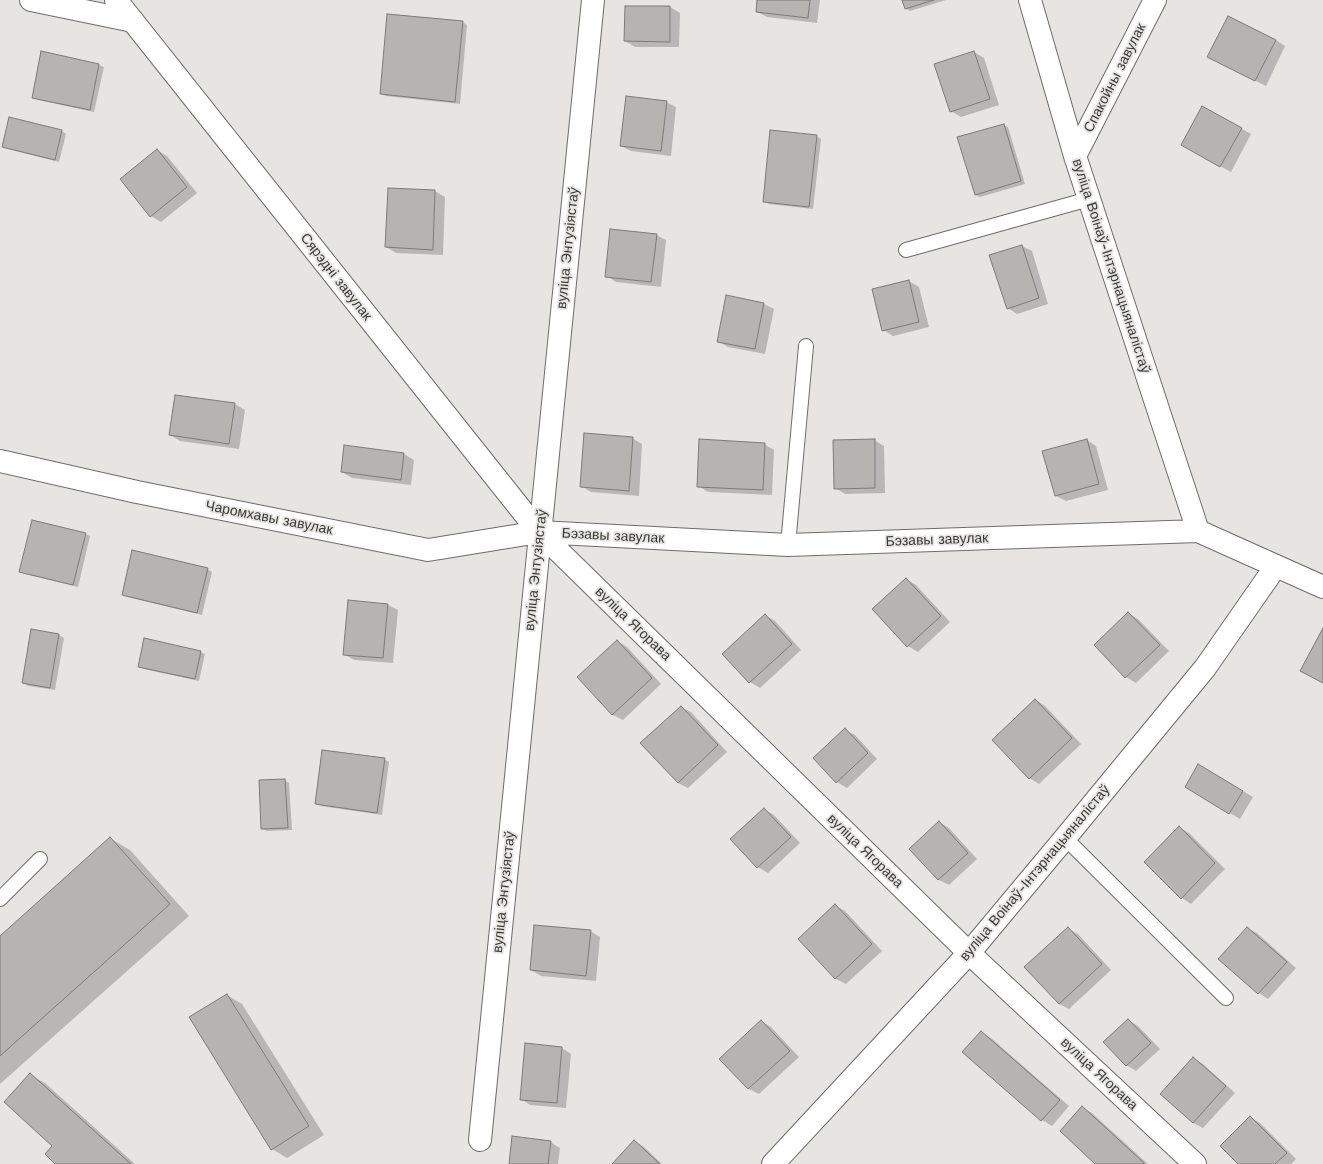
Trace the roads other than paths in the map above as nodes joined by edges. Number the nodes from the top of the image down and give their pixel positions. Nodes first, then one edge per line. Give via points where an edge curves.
1 (31, 0) edge
2 (116, 0) edge
3 (593, 0) edge
4 (1030, 0) edge
5 (1155, 0) edge
6 (133, 21) junction
7 (1075, 156) junction
8 (1089, 199) junction
9 (906, 250) dead end
10 (806, 346) dead end
11 (0, 461) edge
12 (1198, 531) junction
13 (539, 532) junction
14 (788, 545) junction
15 (1276, 566) junction
16 (1321, 580) edge
17 (1065, 838) junction
18 (40, 859) dead end
19 (0, 898) edge
20 (969, 953) junction
21 (1226, 998) dead end
22 (480, 1140) dead end
23 (1188, 1162) edge
24 (773, 1164) edge

1 - 6 street
2 - 6 street, Сярэдні завулак
3 - 13 street, вуліца Энтузіястаў
4 - 7 street, вуліца Воінаў-Інтэрнацыяналістаў
5 - 7 street, Спакойны завулак
6 - 13 street, Сярэдні завулак
7 - 8 street, вуліца Воінаў-Інтэрнацыяналістаў
8 - 9 lane
8 - 12 street, вуліца Воінаў-Інтэрнацыяналістаў
10 - 14 lane
11 - 13 street, Чаромхавы завулак via 137,492 428,550
12 - 14 street, Бэзавы завулак
12 - 15 street, Бэзавы завулак
13 - 14 street, Бэзавы завулак
13 - 20 street, вуліца Ягорава
13 - 22 street, вуліца Энтузіястаў
15 - 16 street, Бэзавы завулак
15 - 17 street, вуліца Воінаў-Інтэрнацыяналістаў via 1205,668
17 - 20 street, вуліца Воінаў-Інтэрнацыяналістаў
17 - 21 lane
18 - 19 lane
20 - 23 street, вуліца Ягорава
20 - 24 street, вуліца Воінаў-Інтэрнацыяналістаў

